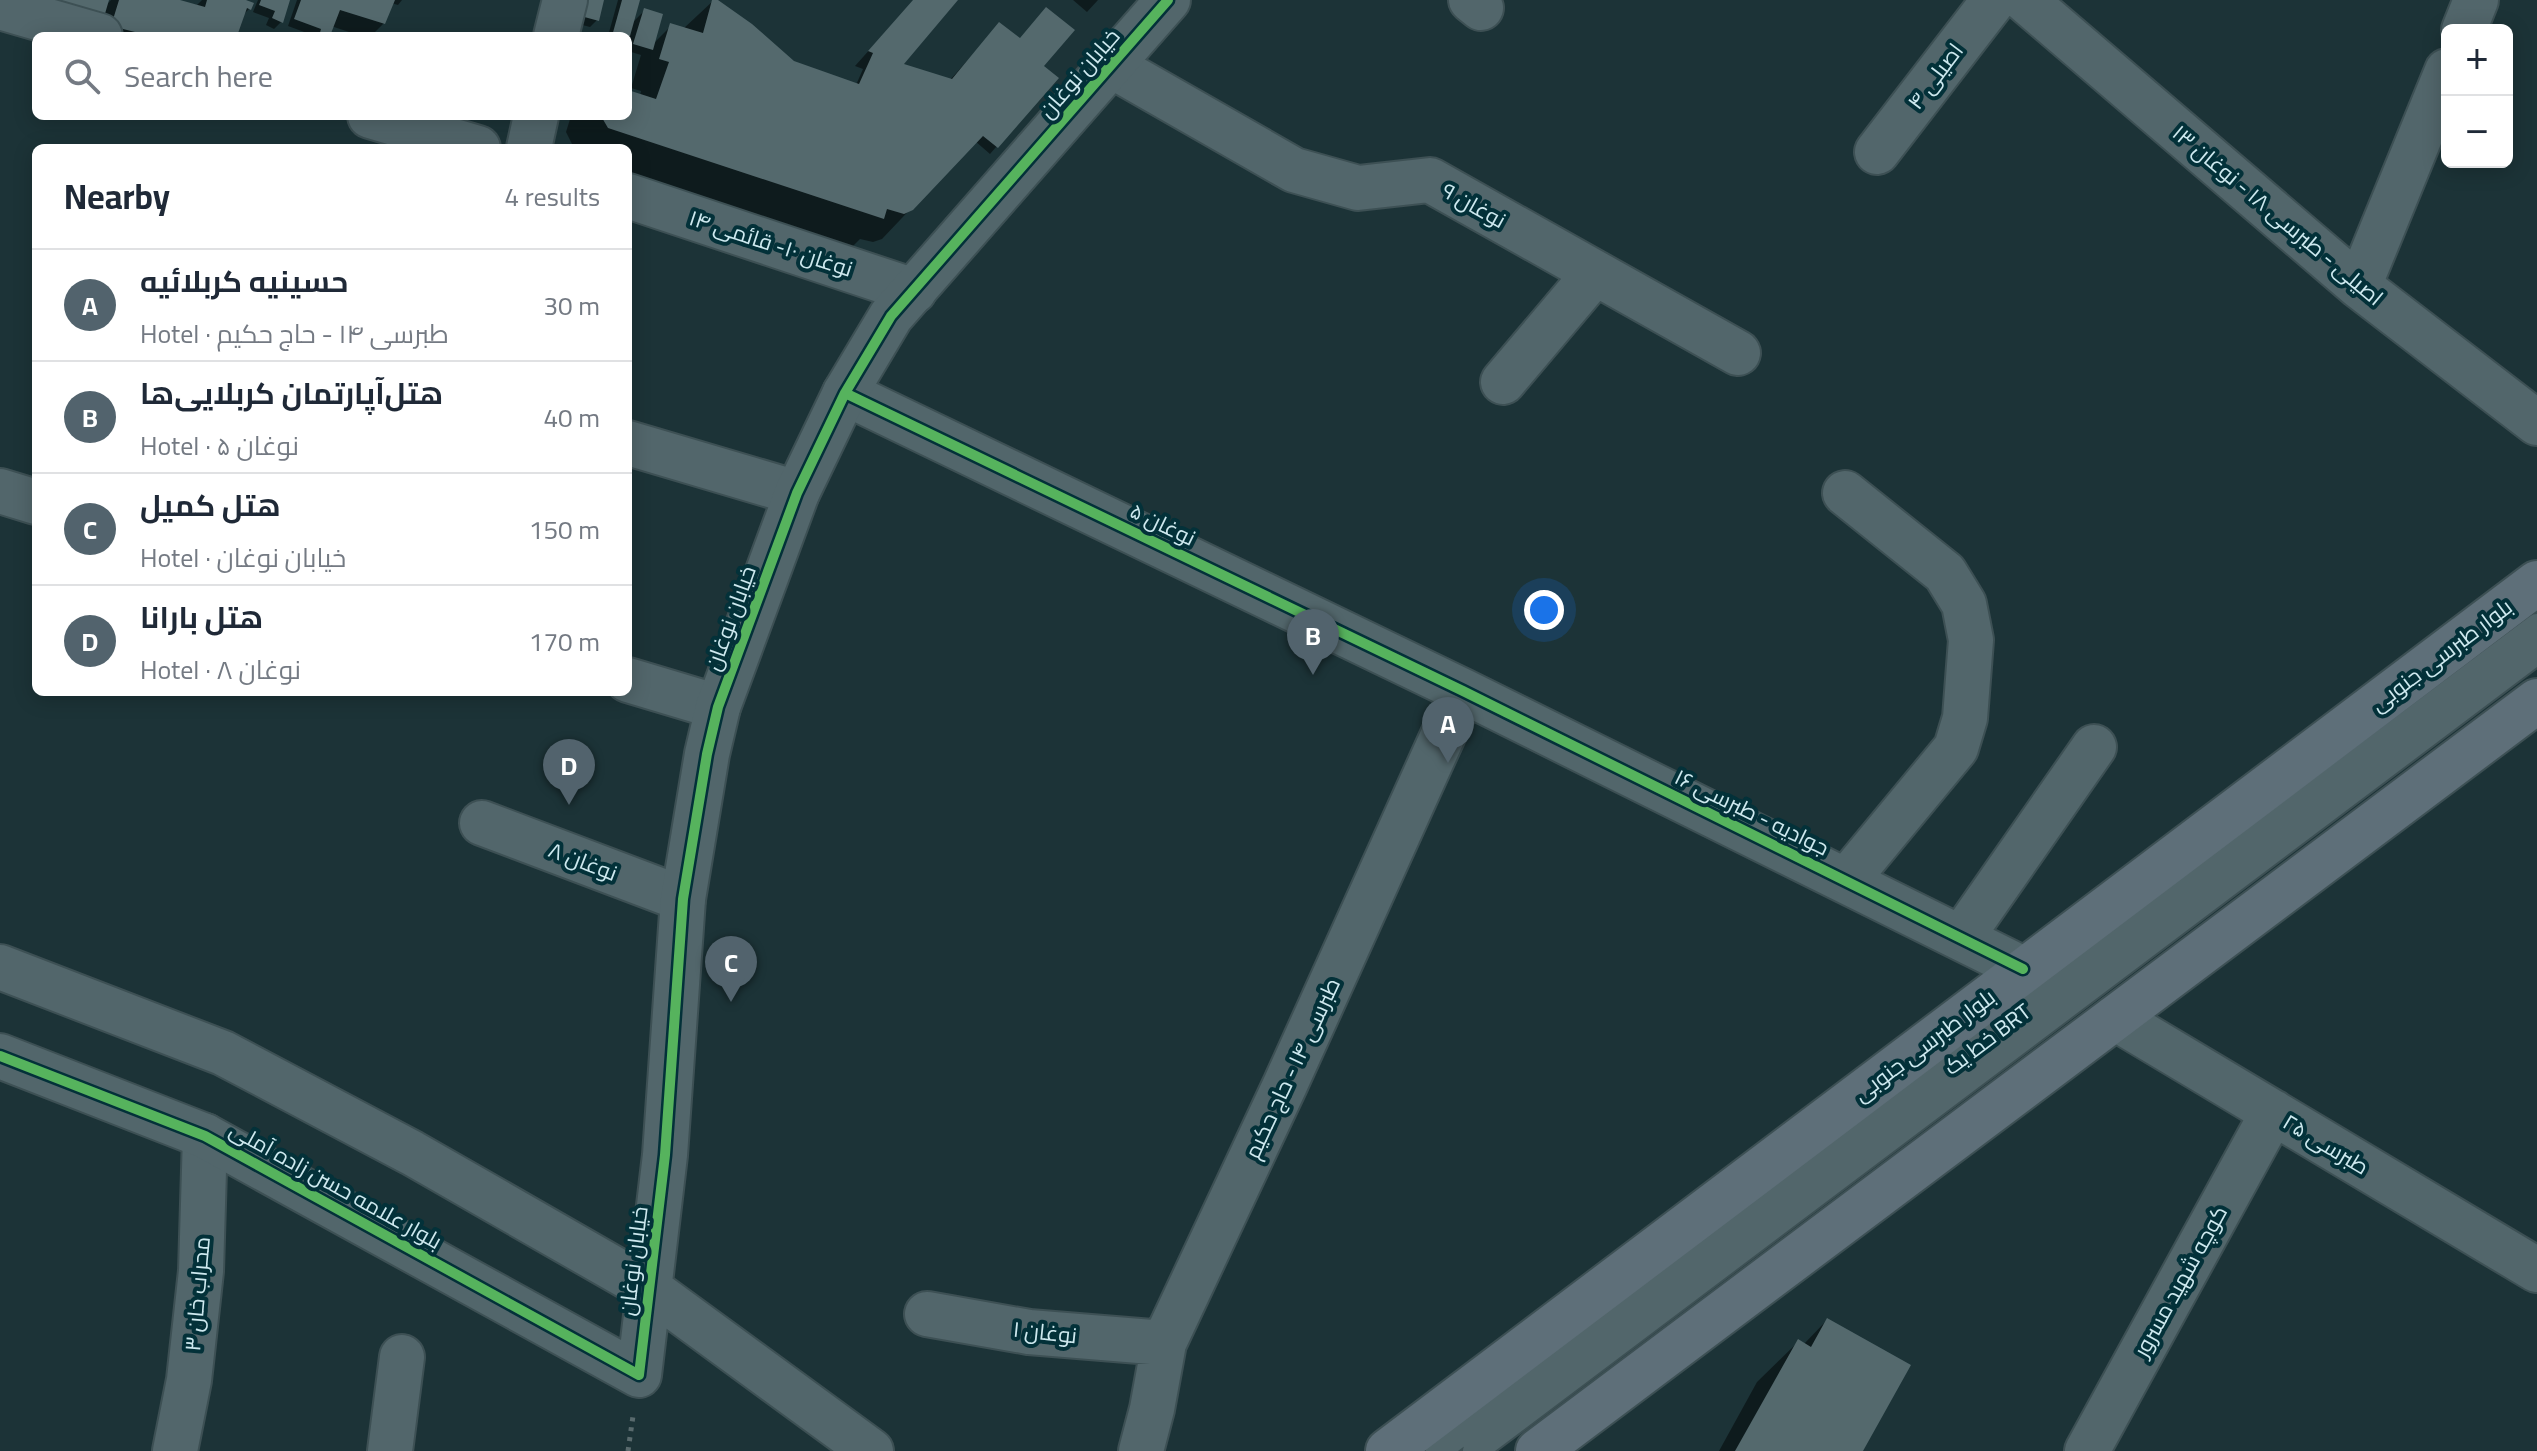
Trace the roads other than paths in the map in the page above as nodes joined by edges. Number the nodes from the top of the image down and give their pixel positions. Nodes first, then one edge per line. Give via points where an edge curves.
1 (565, 0) edge
2 (1168, 0) edge
3 (1994, 0) edge
4 (2476, 0) edge
5 (2043, 6) edge
6 (0, 7) edge
7 (2466, 24) edge
8 (86, 32) edge
9 (557, 32) edge
10 (1112, 66) junction
11 (2441, 86) edge
12 (384, 120) edge
13 (535, 120) edge
14 (464, 144) edge
15 (530, 144) edge
16 (1877, 152) dead end
17 (632, 197) edge
18 (1595, 273) junction
19 (2359, 286) junction
20 (914, 291) junction
21 (1738, 353) dead end
22 (1503, 382) dead end
23 (845, 393) junction
24 (2537, 423) edge
25 (632, 444) edge
26 (0, 491) edge
27 (797, 493) junction
28 (1845, 493) dead end
29 (32, 501) edge
30 (2537, 583) edge
31 (2537, 626) edge
32 (2537, 652) edge
33 (632, 681) edge
34 (1463, 691) junction
35 (2537, 701) edge
36 (718, 707) junction
37 (2094, 747) dead end
38 (482, 823) dead end
39 (1846, 881) junction
40 (683, 899) junction
41 (1961, 938) junction
42 (0, 967) edge
43 (2023, 969) junction
44 (2115, 1018) junction
45 (0, 1056) edge
46 (2273, 1112) junction
47 (205, 1136) junction
48 (2537, 1270) edge
49 (651, 1290) junction
50 (927, 1314) dead end
51 (1164, 1343) junction
52 (402, 1357) dead end
53 (639, 1375) joint
54 (175, 1451) edge
55 (390, 1451) edge
56 (871, 1451) edge
57 (1141, 1451) edge
58 (1388, 1451) edge
59 (1438, 1451) edge
60 (1475, 1451) edge
61 (1538, 1451) edge
62 (2087, 1451) edge

1 - 9 street
2 - 10 street, خیابان نوغان
3 - 16 street, اصیلی ۴
4 - 7 street
5 - 19 street, اصیلی - طبرسی ۱۸ - نوغان ۱۳
6 - 8 street
10 - 18 street, نوغان ۹ via 1294,170 1358,188 1430,180
10 - 20 street, خیابان نوغان
11 - 19 street
12 - 14 street
13 - 15 street
17 - 20 street, نوغان ۱۰- قائمی ۱۴
18 - 21 street, نوغان ۹
18 - 22 street
19 - 24 street, اصیلی - طبرسی ۱۸ - نوغان ۱۳
20 - 23 street, خیابان نوغان via 891,316
23 - 27 street, خیابان نوغان
23 - 34 street, نوغان ۵
25 - 27 street
26 - 29 street
27 - 36 street, خیابان نوغان
28 - 39 street via 1945,573 1964,604 1971,640 1965,718 1956,748
30 - 43 main road, بلوار طبرسی جنوبی
31 - 59 lane, خط یک BRT
32 - 60 lane, خط یک BRT
33 - 36 street
34 - 39 street, جوادیه - طبرسی ۱۶
34 - 51 street, طبرسی ۱۴ - حاج حکیم
35 - 44 main road
36 - 40 street, خیابان نوغان
37 - 41 street
38 - 40 street, نوغان ۸
39 - 41 street, جوادیه - طبرسی ۱۶
40 - 49 street, خیابان نوغان
41 - 43 street, جوادیه - طبرسی ۱۶
42 - 49 street via 223,1053 412,1153
43 - 58 main road, بلوار طبرسی جنوبی
44 - 46 street, طبرسی ۲۵
44 - 61 main road
45 - 47 street, بلوار علامه حسن زاده آملی
46 - 48 street, طبرسی ۲۵
46 - 62 street, کوچه شهید مسرور
47 - 53 street, بلوار علامه حسن زاده آملی
47 - 54 street, محراب خان ۳ via 201,1271
49 - 53 street, خیابان نوغان
49 - 56 street
50 - 51 street, نوغان ۱ via 1029,1332
51 - 57 street, طبرسی ۱۴ - حاج حکیم
52 - 55 street

